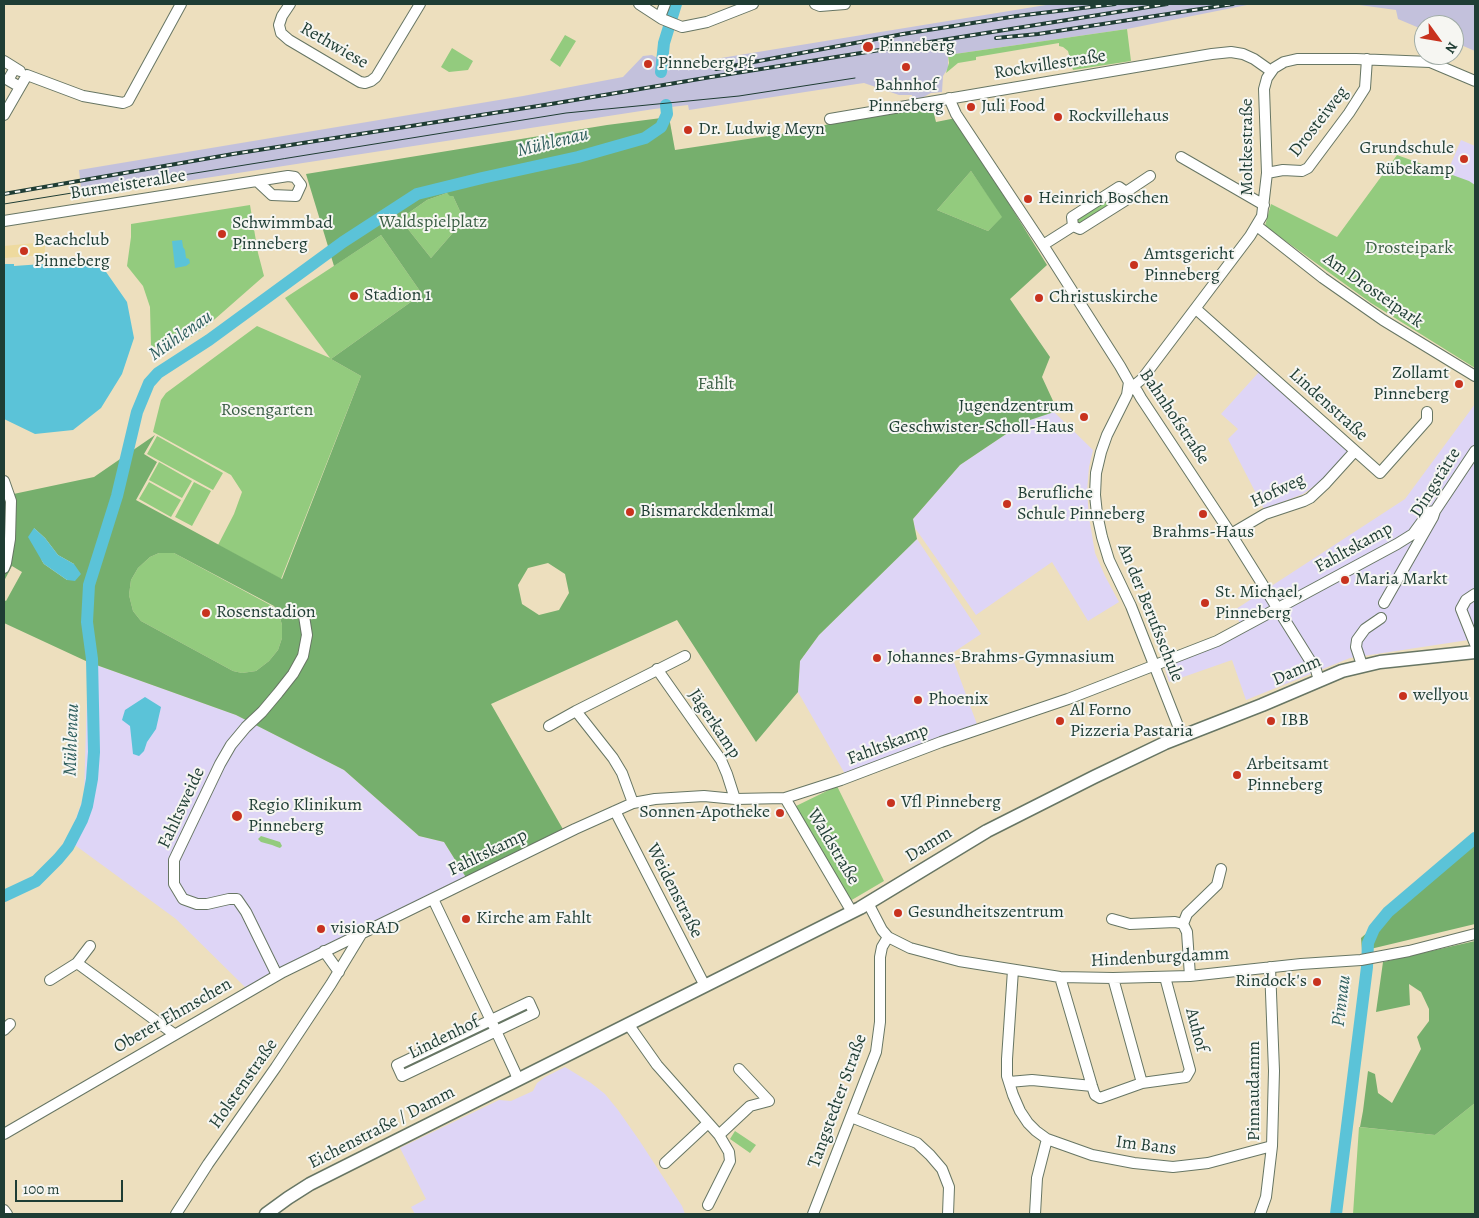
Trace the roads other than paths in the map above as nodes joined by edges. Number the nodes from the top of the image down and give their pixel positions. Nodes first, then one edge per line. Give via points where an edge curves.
1 (181, 4) edge
2 (290, 4) edge
3 (420, 4) edge
4 (639, 4) edge
5 (665, 4) edge
6 (753, 4) edge
7 (816, 4) edge
8 (845, 4) edge
9 (661, 18) junction
10 (1367, 59) junction
11 (4, 61) edge
12 (15, 68) junction
13 (1271, 71) junction
14 (27, 75) junction
15 (1475, 80) edge
16 (20, 87) junction
17 (949, 98) junction
18 (4, 114) edge
19 (830, 119) dead end
20 (1181, 157) dead end
21 (1267, 173) junction
22 (1150, 176) dead end
23 (257, 181) dead end
24 (1126, 192) junction
25 (1264, 205) junction
26 (4, 221) edge
27 (1073, 226) junction
28 (1257, 226) junction
29 (1043, 245) junction
30 (1196, 308) junction
31 (1475, 376) edge
32 (1129, 386) junction
33 (1427, 412) dead end
34 (1355, 451) junction
35 (1475, 451) edge
36 (4, 481) edge
37 (1438, 514) junction
38 (1425, 530) junction
39 (1231, 534) junction
40 (1413, 534) junction
41 (4, 568) edge
42 (1475, 594) edge
43 (1384, 603) dead end
44 (1283, 605) junction
45 (304, 616) dead end
46 (1381, 618) dead end
47 (1475, 644) edge
48 (1475, 652) edge
49 (685, 656) dead end
50 (1154, 665) junction
51 (1362, 665) junction
52 (657, 670) junction
53 (1319, 680) junction
54 (576, 711) junction
55 (549, 726) dead end
56 (1182, 736) junction
57 (785, 798) junction
58 (735, 799) junction
59 (633, 803) junction
60 (615, 811) junction
61 (1221, 869) dead end
62 (432, 899) junction
63 (868, 904) junction
64 (852, 912) junction
65 (1112, 919) dead end
66 (1183, 924) junction
67 (362, 932) junction
68 (1475, 934) edge
69 (888, 937) junction
70 (90, 946) dead end
71 (324, 951) junction
72 (77, 963) junction
73 (1270, 967) junction
74 (1013, 970) junction
75 (339, 972) junction
76 (278, 975) junction
77 (1190, 976) junction
78 (1060, 977) junction
79 (1165, 977) junction
80 (1113, 978) junction
81 (50, 980) dead end
82 (705, 986) junction
83 (491, 1020) junction
84 (628, 1024) junction
85 (496, 1031) junction
86 (174, 1034) junction
87 (552, 1063) joint
88 (740, 1069) dead end
89 (518, 1080) junction
90 (1009, 1082) junction
91 (1142, 1083) junction
92 (1092, 1086) junction
93 (851, 1117) junction
94 (708, 1124) junction
95 (4, 1134) edge
96 (719, 1136) junction
97 (1047, 1138) junction
98 (1272, 1146) junction
99 (665, 1163) dead end
100 (708, 1205) dead end
101 (4, 1210) edge
102 (7, 1214) edge
103 (176, 1214) edge
104 (266, 1214) edge
105 (812, 1214) edge
106 (948, 1214) edge
107 (1035, 1214) edge
108 (1260, 1214) edge

1 - 14 street via 128,101 123,103 83,96
2 - 3 street, Rethwiese via 279,25 281,33 365,83 376,77
4 - 9 street
5 - 9 street
6 - 9 street via 707,22 682,27
7 - 8 street
10 - 13 street via 1292,59
10 - 15 street via 1430,62
10 - 21 street, Drosteiweg via 1365,88 1308,168
11 - 12 street
12 - 14 street
12 - 16 street via 8,80
13 - 17 street, Rockvillestraße via 1248,56 1223,53
13 - 21 street, Moltkestraße via 1264,93
14 - 16 street
16 - 18 street
17 - 19 street, Rockvillestraße
17 - 29 street, Bahnhofstraße via 956,114
20 - 25 street
21 - 25 street, Moltkestraße
22 - 24 street
23 - 26 street, Burmeisterallee
24 - 27 street via 1126,200 1080,229
24 - 27 street via 1119,187 1072,217
25 - 28 street, Moltkestraße
27 - 29 street
28 - 30 street, Moltkestraße
28 - 31 street, Am Drosteipark via 1383,320
29 - 32 street, Bahnhofstraße via 1123,370
30 - 32 street, Moltkestraße via 1142,379
30 - 34 street, Lindenstraße
32 - 39 street, Bahnhofstraße via 1137,391
32 - 50 street, An der Berufsschule via 1101,452 1095,496 1102,537 1110,560
33 - 34 street, Lindenstraße via 1427,420 1380,473
34 - 39 street, Hofweg via 1310,498 1265,514
35 - 37 street, Dingstätte
36 - 41 street via 11,501 10,539
37 - 38 street, Dingstätte
37 - 40 street, Fahltskamp via 1429,512
38 - 40 street, Fahltskamp
38 - 43 street, Dingstätte
39 - 44 street, Bahnhofstraße
40 - 44 street, Fahltskamp
42 - 47 street via 1461,609
44 - 50 street, Fahltskamp via 1217,641
44 - 53 street, Bahnhofstraße
45 - 76 street, Fahltsweide via 303,656 278,693 231,745 174,860 174,884 183,899 207,904 237,899
46 - 51 street via 1365,629 1357,640
48 - 51 main road, Damm
49 - 52 street
50 - 56 street, An der Berufsschule
50 - 57 street, Fahltskamp via 1068,699
51 - 53 main road, Damm
52 - 54 street
52 - 58 street, Jägerkamp via 721,760
53 - 56 main road, Damm
54 - 55 street
54 - 59 street via 613,758
56 - 63 main road, Damm via 1015,816
57 - 58 street, Fahltskamp
57 - 64 street, Waldstraße
58 - 59 street, Fahltskamp via 704,796
59 - 60 street, Fahltskamp
60 - 62 street, Fahltskamp
60 - 82 street, Weidenstraße
61 - 66 street via 1217,885 1187,914
62 - 67 street, Fahltskamp
62 - 83 street, Lindenhof
63 - 64 main road, Damm
63 - 69 street
64 - 82 main road, Damm
65 - 66 street via 1130,924
66 - 77 street via 1187,932
67 - 71 street, Oberer Ehmschen
67 - 75 street, Holstenstraße
68 - 73 street, Hindenburgdamm via 1376,958
69 - 74 street, Hindenburgdamm via 924,952
69 - 93 street, Tangstedter Straße via 880,957 879,1037
70 - 72 street
71 - 75 street
71 - 76 street, Oberer Ehmschen
72 - 81 street
72 - 86 street
73 - 77 street, Hindenburgdamm
73 - 98 street, Pinnaudamm via 1274,1071
74 - 78 street, Hindenburgdamm
74 - 90 street, Im Bans via 1007,1059
75 - 103 street, Holstenstraße
76 - 86 street, Oberer Ehmschen
77 - 79 street, Hindenburgdamm
78 - 80 street, Hindenburgdamm
78 - 92 street
79 - 80 street, Hindenburgdamm
79 - 91 street, Auhof via 1190,1070 1186,1077
80 - 91 street
82 - 84 main road, Damm
83 - 85 street, Lindenhof
83 - 85 street, Lindenhof via 529,1002 534,1013
83 - 85 street, Lindenhof via 397,1065 402,1076
84 - 87 main road, Damm
84 - 94 street via 656,1066
85 - 89 street, Lindenhof
86 - 95 street, Oberer Ehmschen
87 - 89 main road, Eichenstraße / Damm
88 - 96 street via 769,1100 750,1106
89 - 104 main road, Eichenstraße / Damm via 310,1184
90 - 92 street, Auhof via 1032,1080
90 - 97 street, Im Bans via 1028,1123
91 - 92 street, Auhof via 1100,1098
93 - 105 street, Tangstedter Straße
93 - 106 street via 917,1143 930,1155 942,1169 949,1187
94 - 96 street
94 - 99 street
96 - 100 street via 729,1152 730,1161
97 - 98 street, Im Bans via 1092,1155 1173,1167 1208,1163
97 - 107 street via 1037,1178
98 - 108 street, Pinnaudamm via 1266,1198
101 - 102 street

